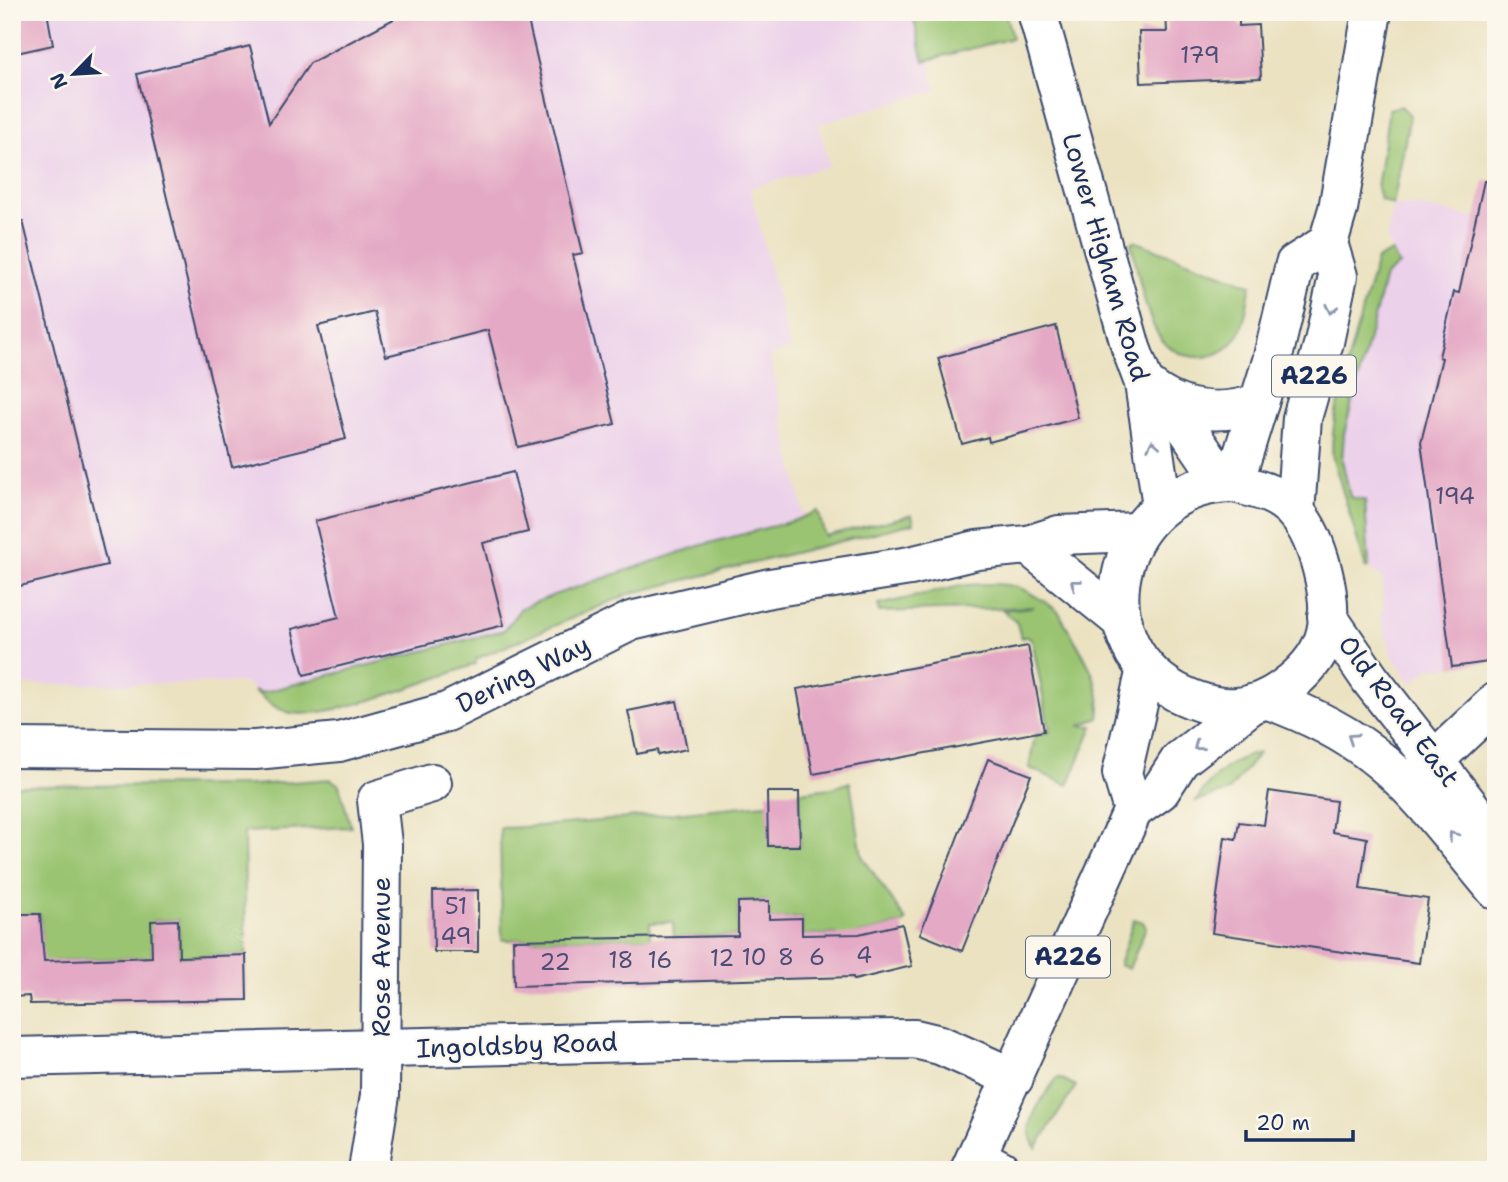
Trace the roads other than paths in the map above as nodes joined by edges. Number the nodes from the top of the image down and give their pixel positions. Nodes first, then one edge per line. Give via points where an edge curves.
1 (1037, 12) edge
2 (1372, 12) edge
3 (1328, 243) junction
4 (1156, 393) junction
5 (1259, 403) junction
6 (1229, 483) junction
7 (1295, 512) junction
8 (1150, 519) junction
9 (1028, 545) junction
10 (1327, 615) junction
11 (1123, 622) junction
12 (1146, 668) junction
13 (1259, 702) junction
14 (1496, 702) edge
15 (12, 748) edge
16 (1422, 772) junction
17 (432, 783) dead end
18 (1133, 810) junction
19 (1496, 840) edge
20 (1496, 890) edge
21 (380, 1049) junction
22 (12, 1057) edge
23 (1014, 1078) junction
24 (983, 1166) edge
25 (368, 1170) edge

1 - 4 street, Lower Higham Road via 1127,337
2 - 3 street via 1341,197
3 - 5 street, A226 via 1295,264
3 -> 7 street, A226 via 1338,276 1302,418
4 - 5 street via 1212,411
4 - 6 street, Lower Higham Road
8 -> 4 street, Lower Higham Road
5 - 6 street, A226
6 - 7 street, A226 via 1257,487
6 - 8 street via 1199,488
7 - 10 street, A226 via 1321,567
8 - 9 street, Dering Way via 1059,534
8 - 11 street via 1129,547 1121,579
11 -> 9 street
9 - 15 street, Dering Way via 977,550 770,589 631,621 447,712 339,742 246,750
10 - 13 street, A226 via 1320,648 1288,684
10 - 16 street, Old Road East via 1370,679
11 - 12 street
12 - 13 street via 1186,697 1224,706
12 - 18 street via 1122,773
16 -> 13 street, Old Road East via 1344,733
13 -> 18 street via 1180,760 1160,791
14 - 16 street
16 - 19 street, Old Road East
20 -> 16 street, Old Road East
17 - 21 street, Rose Avenue via 377,800 382,844
18 - 23 street, A226
21 - 22 street, Ingoldsby Road
21 - 23 street, Ingoldsby Road via 915,1039 940,1045
21 - 25 street, Rose Avenue via 380,1109
23 - 24 street, A226

